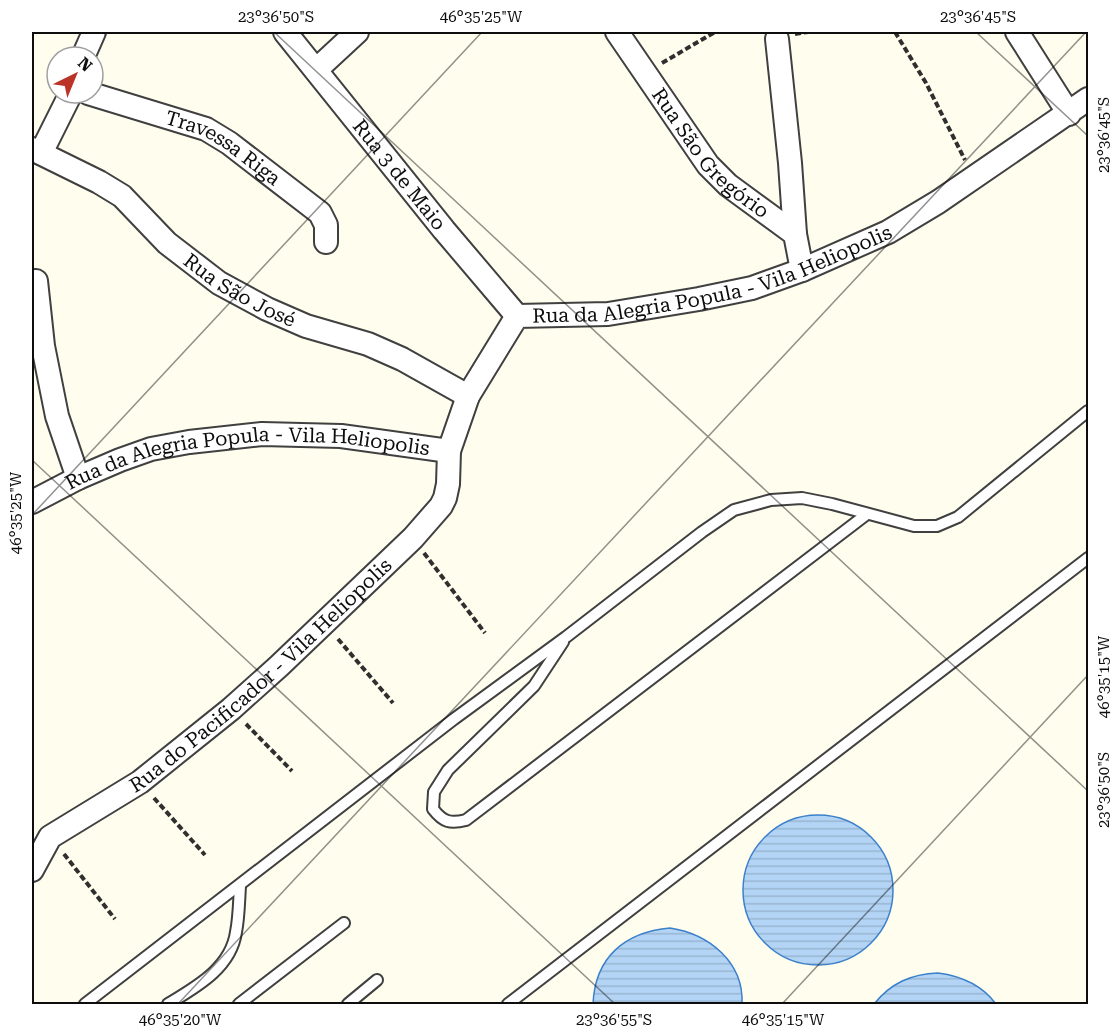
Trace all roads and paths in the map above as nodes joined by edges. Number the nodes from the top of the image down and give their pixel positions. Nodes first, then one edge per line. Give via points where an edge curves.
1 (285, 32) edge
2 (357, 32) edge
3 (617, 32) edge
4 (715, 32) edge
5 (895, 32) edge
6 (1017, 32) edge
7 (777, 39) dead end
8 (316, 70) junction
9 (646, 73) junction
10 (105, 98) edge
11 (1089, 99) edge
12 (66, 105) edge
13 (1069, 114) junction
14 (36, 151) edge
15 (973, 179) junction
16 (795, 234) junction
17 (326, 242) dead end
18 (802, 270) junction
19 (36, 281) dead end
20 (517, 316) junction
21 (468, 396) junction
22 (1089, 411) edge
23 (448, 451) junction
24 (78, 478) junction
25 (32, 502) edge
26 (867, 514) junction
27 (412, 538) junction
28 (1089, 558) edge
29 (323, 623) junction
30 (485, 633) dead end
31 (566, 637) junction
32 (393, 703) dead end
33 (231, 708) junction
34 (292, 771) dead end
35 (140, 782) junction
36 (50, 837) junction
37 (205, 855) dead end
38 (32, 870) edge
39 (240, 886) junction
40 (115, 919) dead end
41 (344, 923) dead end
42 (377, 981) dead end
43 (85, 1005) edge
44 (168, 1005) edge
45 (239, 1005) edge
46 (348, 1005) edge
47 (508, 1005) edge

1 - 8 street, Rua 3 de Maio
2 - 8 street
3 - 9 street, Rua São Gregório
4 - 9 path
5 - 15 path via 926,82
6 - 13 street
7 - 16 street
8 - 20 street, Rua 3 de Maio
9 - 16 street, Rua São Gregório via 708,165
10 - 17 street, Travessa Riga via 206,129 229,143 320,213 326,225
11 - 13 street, Rua da Alegria Popula - Vila Heliopolis
12 - 14 street
13 - 15 street, Rua da Alegria Popula - Vila Heliopolis
14 - 21 street, Rua São José via 122,196 166,243 219,283 306,326 368,344 402,359
15 - 18 street, Rua da Alegria Popula - Vila Heliopolis via 888,232
16 - 18 street
18 - 20 street, Rua da Alegria Popula - Vila Heliopolis via 752,288 608,314
19 - 24 street via 43,346 57,416
20 - 21 street, Rua da Alegria Popula - Vila Heliopolis
21 - 23 street, Rua da Alegria Popula - Vila Heliopolis
22 - 26 lane via 958,517 937,526 914,526
23 - 24 street, Rua da Alegria Popula - Vila Heliopolis via 341,436 262,434 151,449
23 - 27 street, Rua do Pacificador - Vila Heliopolis via 445,498
24 - 25 street, Rua da Alegria Popula - Vila Heliopolis
26 - 31 lane via 802,498 771,500 734,510
26 - 31 lane via 466,820 442,820 433,809 434,792 448,770 534,686
27 - 29 street, Rua do Pacificador - Vila Heliopolis
27 - 30 path
28 - 47 lane
29 - 32 path
29 - 33 street, Rua do Pacificador - Vila Heliopolis
31 - 39 lane via 454,718
33 - 34 path
33 - 35 street, Rua do Pacificador - Vila Heliopolis
35 - 36 street, Rua do Pacificador - Vila Heliopolis
35 - 37 path
36 - 38 street, Rua do Pacificador - Vila Heliopolis
36 - 40 path
39 - 43 lane
39 - 44 lane via 236,934 228,957 213,974
41 - 45 lane
42 - 46 lane

